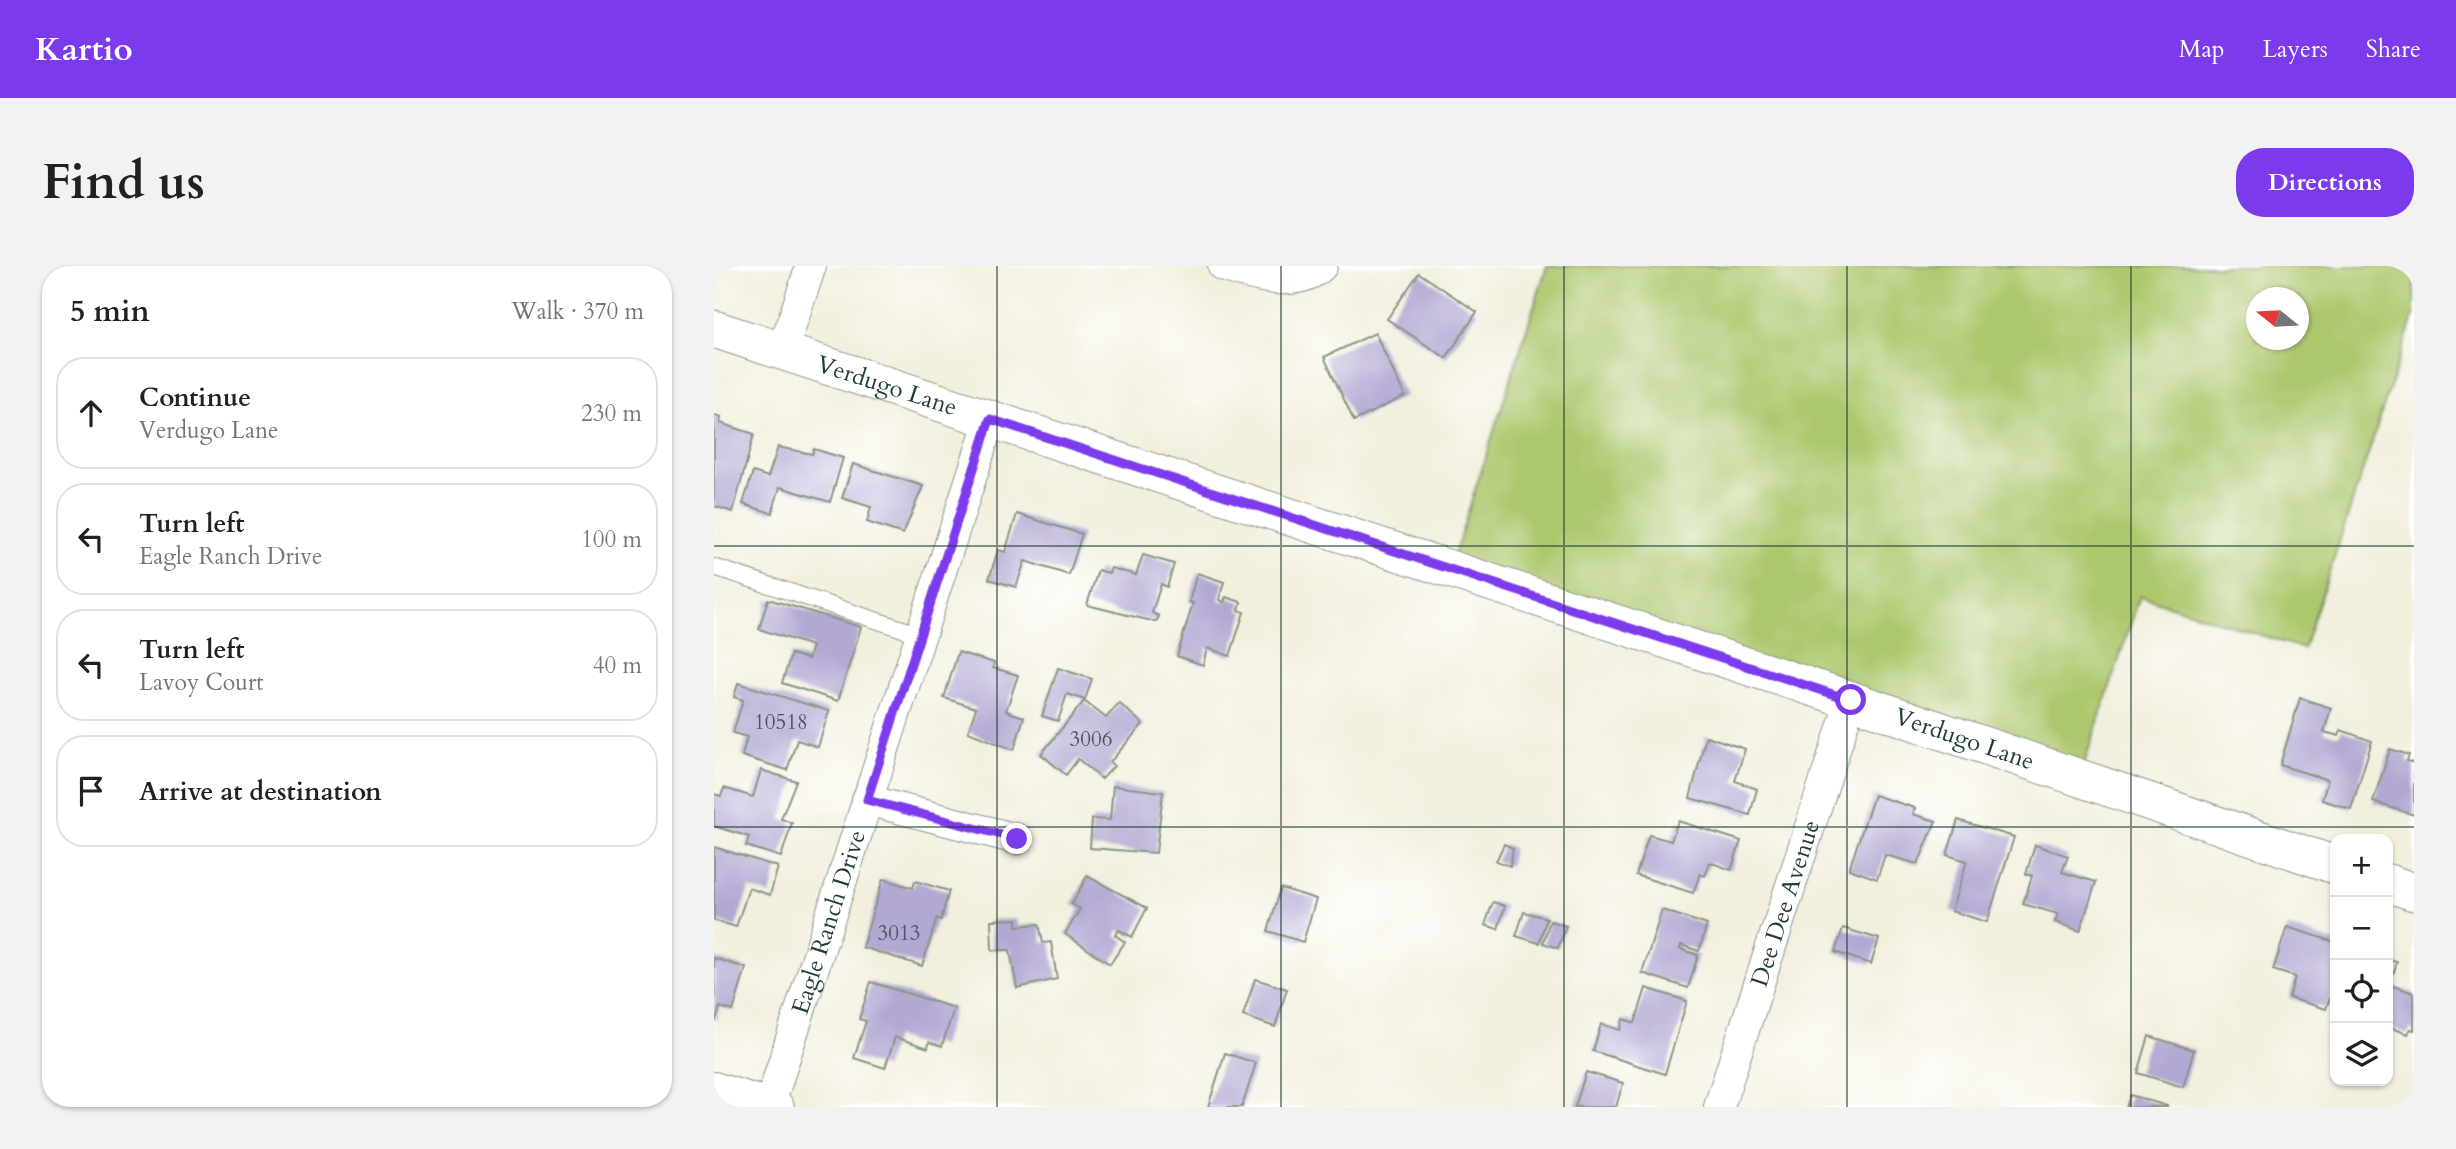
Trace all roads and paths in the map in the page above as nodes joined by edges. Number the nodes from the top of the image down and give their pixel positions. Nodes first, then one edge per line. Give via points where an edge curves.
1 (811, 266) edge
2 (1223, 266) edge
3 (1322, 266) edge
4 (714, 329) edge
5 (782, 352) junction
6 (990, 419) junction
7 (714, 567) edge
8 (920, 635) junction
9 (1851, 700) junction
10 (867, 800) junction
11 (1017, 839) dead end
12 (2330, 863) edge
13 (2393, 885) edge
14 (2414, 892) edge
15 (714, 1087) edge
16 (774, 1106) edge
17 (1719, 1107) edge

1 - 5 street
2 - 3 street via 1266,278 1292,279
4 - 5 street, Verdugo Lane
5 - 6 street, Verdugo Lane
6 - 8 street, Eagle Ranch Drive
6 - 9 street, Verdugo Lane
7 - 8 lane
8 - 10 street, Eagle Ranch Drive
9 - 12 street, Verdugo Lane
9 - 17 street, Dee Dee Avenue
10 - 11 street
10 - 16 street, Eagle Ranch Drive
13 - 14 street
15 - 16 street

